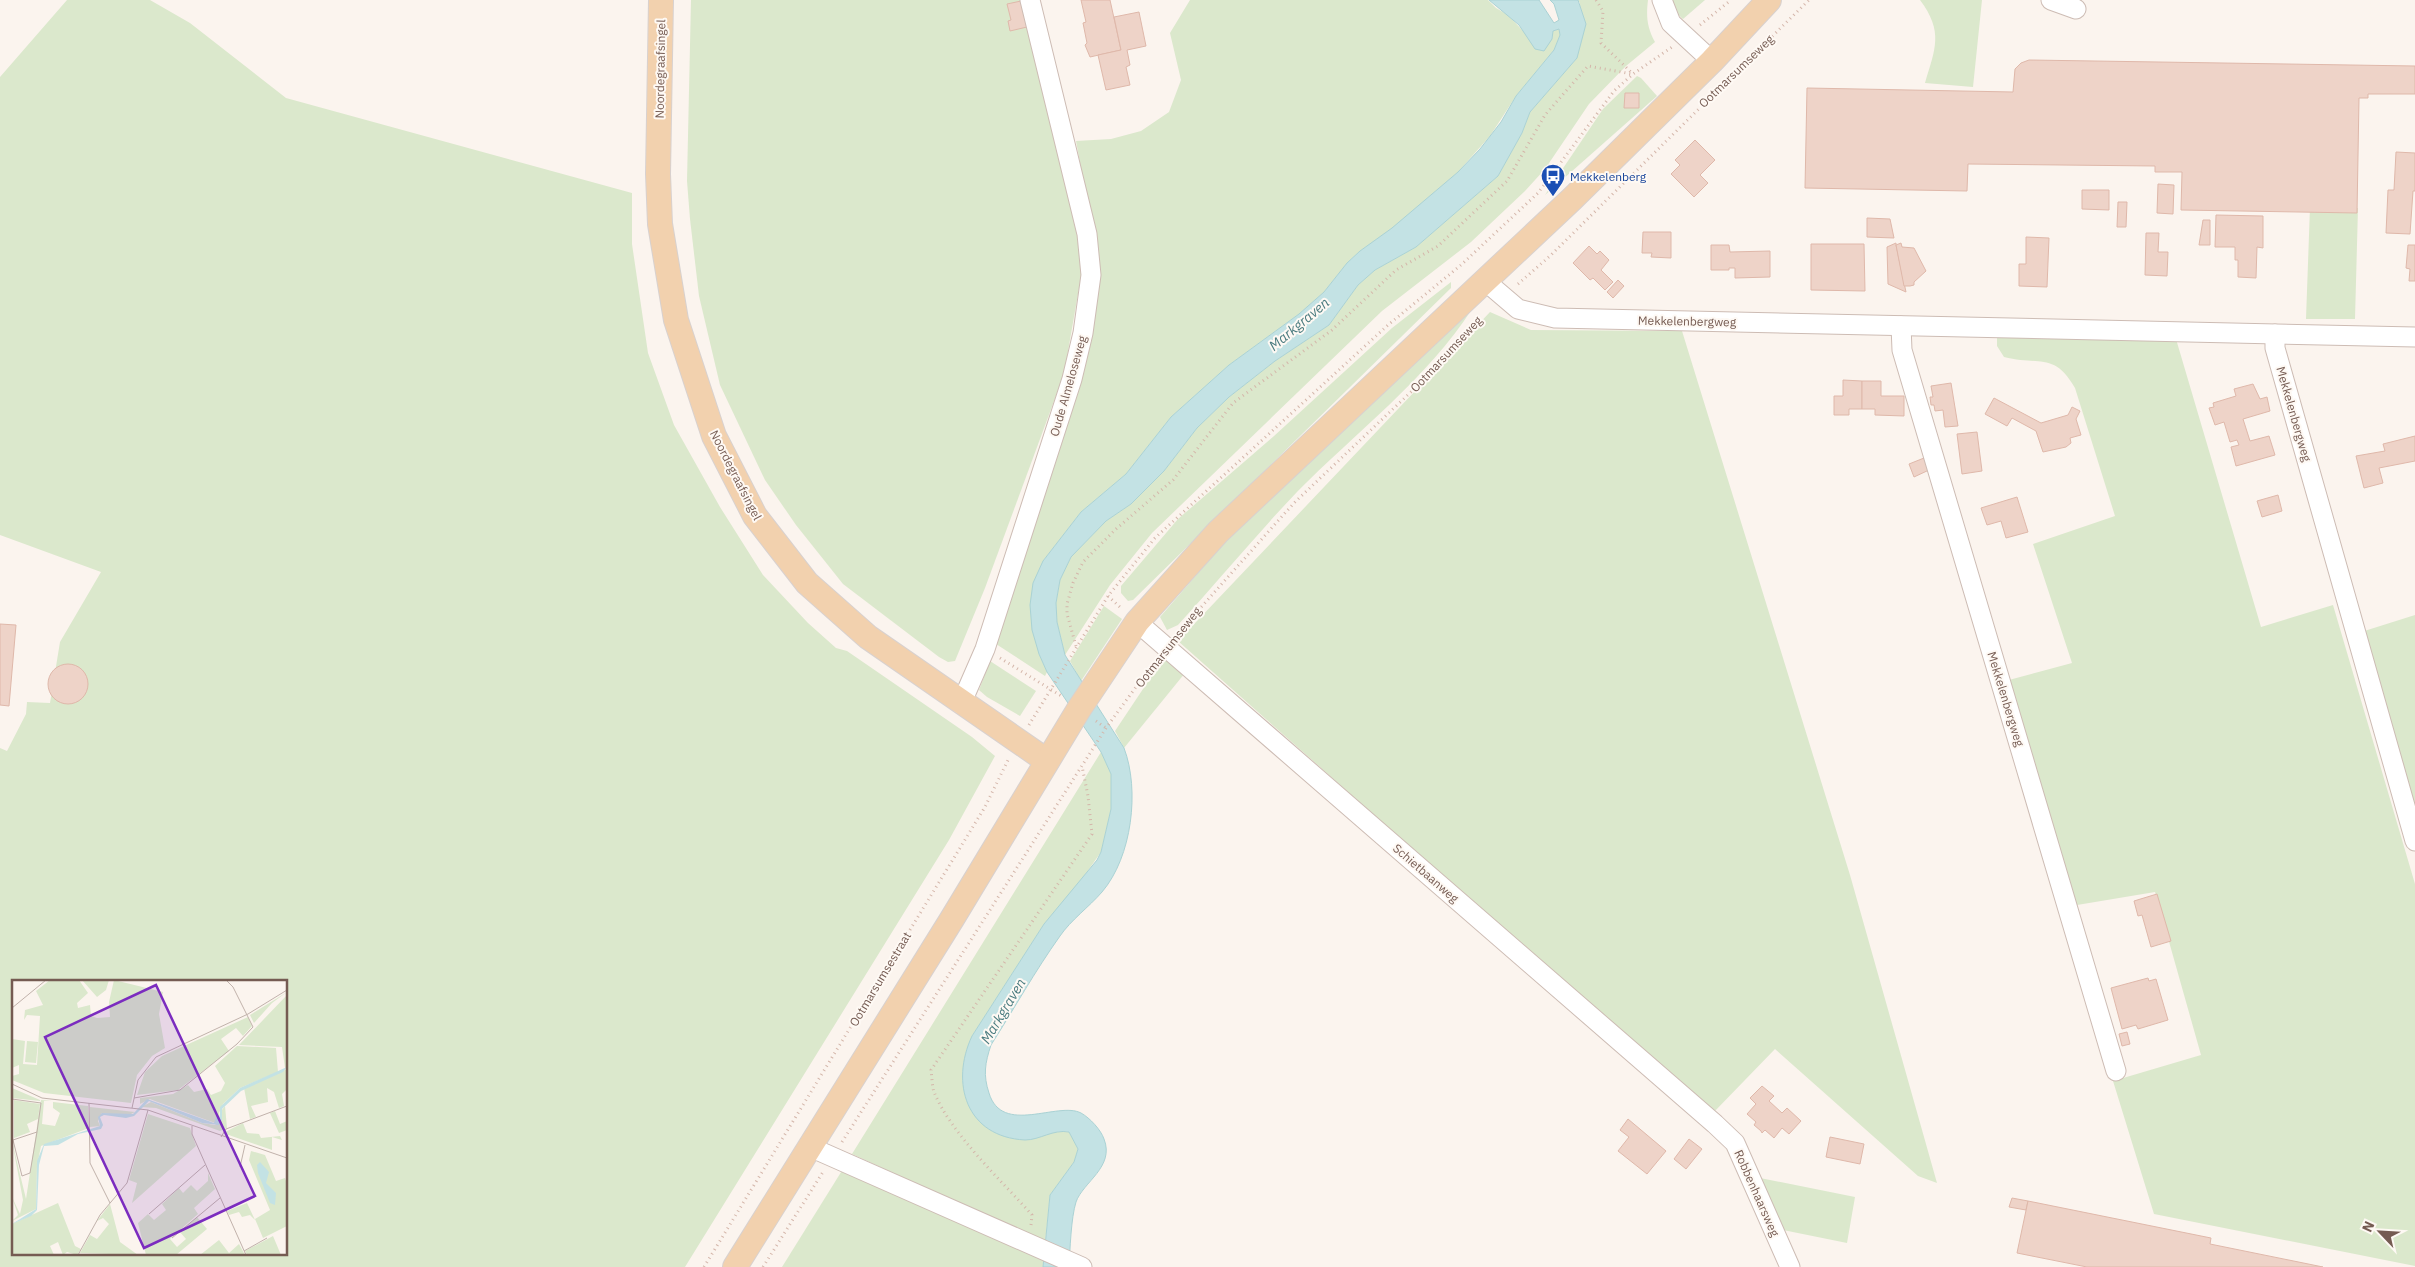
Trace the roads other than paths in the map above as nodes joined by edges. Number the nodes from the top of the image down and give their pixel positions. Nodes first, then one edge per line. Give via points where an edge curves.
1 (661, 0) edge
2 (1030, 0) edge
3 (1662, 0) edge
4 (1769, 0) edge
5 (2050, 0) edge
6 (2076, 9) dead end
7 (1712, 61) junction
8 (1484, 280) junction
9 (1901, 326) junction
10 (2275, 334) junction
11 (2415, 337) edge
12 (1137, 622) junction
13 (961, 704) junction
14 (1047, 762) junction
15 (2415, 841) edge
16 (2116, 1071) dead end
17 (1715, 1124) joint
18 (810, 1148) junction
19 (1077, 1265) edge
20 (735, 1267) edge
21 (1790, 1267) edge

1 - 13 main road, Noordegraafsingel via 660,224 676,320 714,436 755,516 808,583 868,637
2 - 13 street, Oude Almeloseweg via 1087,234 1091,275 1083,333 1072,379 985,649
3 - 7 street via 1671,23
4 - 7 main road, Ootmarsumseweg
5 - 6 street
7 - 8 main road, Ootmarsumseweg via 1572,199
8 - 9 street, Mekkelenbergweg via 1518,309 1554,318
8 - 12 main road, Ootmarsumseweg via 1218,532
9 - 10 street, Mekkelenbergweg
9 - 16 street, Mekkelenbergweg via 1902,350
10 - 11 street, Mekkelenbergweg
10 - 15 street, Mekkelenbergweg via 2275,348
12 - 14 main road, Ootmarsumseweg
12 - 17 street, Schietbaanweg
13 - 14 main road, Noordegraafsingel
14 - 18 main road
17 - 21 street, Robbenhaarsweg via 1734,1143
18 - 19 street
18 - 20 main road

